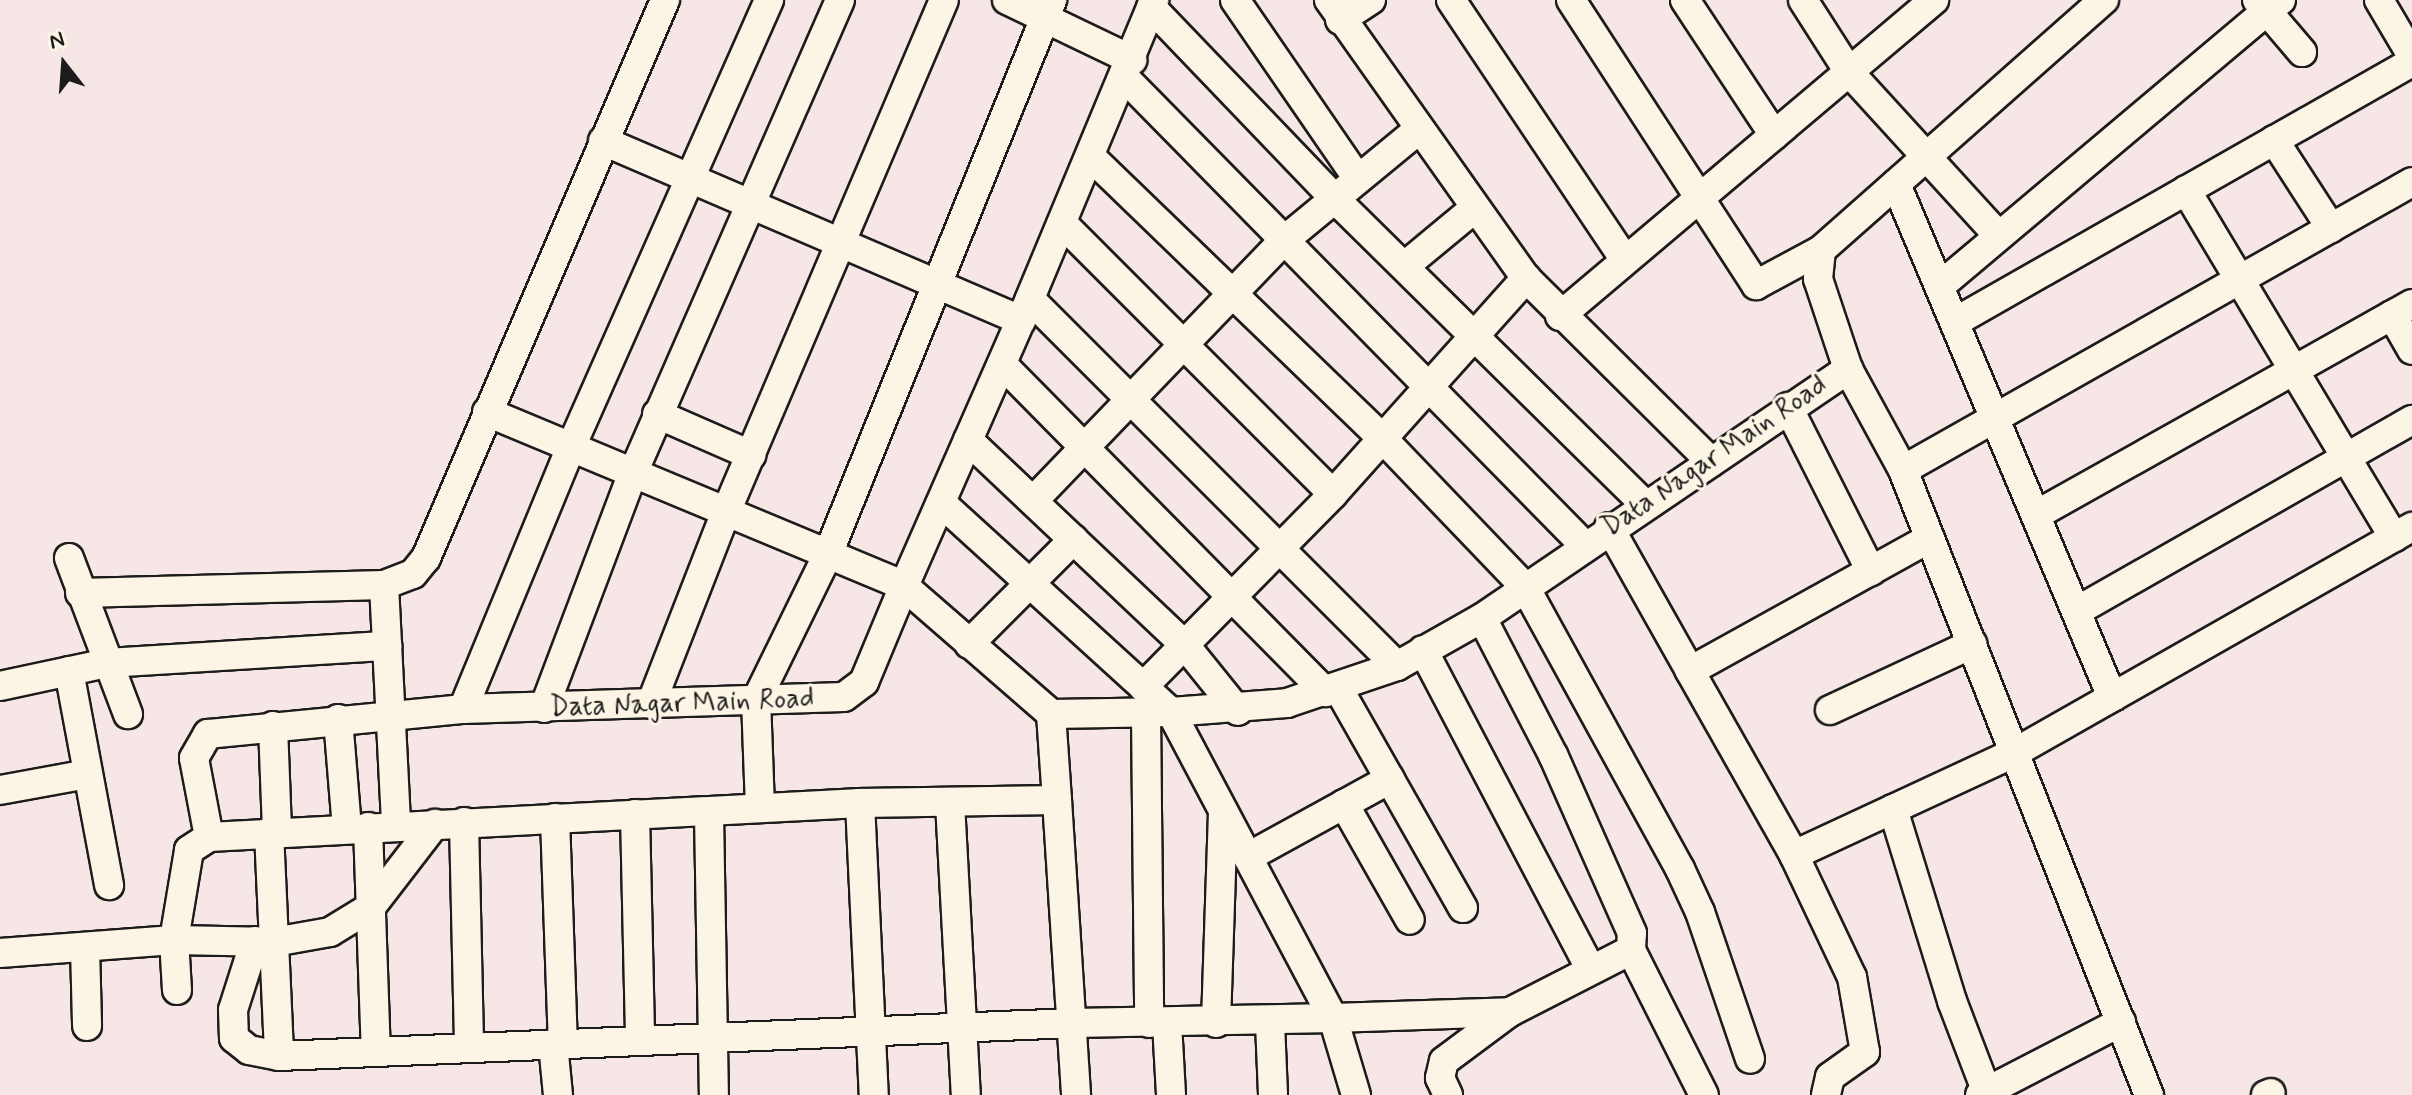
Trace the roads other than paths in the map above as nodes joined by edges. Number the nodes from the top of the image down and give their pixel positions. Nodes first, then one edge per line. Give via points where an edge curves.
1 (665, 0) edge
2 (769, 0) edge
3 (840, 0) edge
4 (944, 0) edge
5 (1007, 0) edge
6 (1235, 0) edge
7 (1371, 0) edge
8 (1451, 0) edge
9 (1571, 0) edge
10 (1685, 0) edge
11 (1803, 0) edge
12 (2104, 0) edge
13 (2379, 0) edge
14 (1928, 2) edge
15 (1153, 4) edge
16 (2268, 4) edge
17 (1049, 8) edge
18 (1334, 10) edge
19 (2302, 52) dead end
20 (2412, 56) edge
21 (2412, 62) edge
22 (1128, 68) junction
23 (1849, 72) junction
24 (1418, 130) junction
25 (1774, 135) junction
26 (2274, 140) junction
27 (603, 141) junction
28 (1090, 156) junction
29 (1927, 157) junction
30 (689, 178) junction
31 (1358, 179) junction
32 (2412, 182) edge
33 (1896, 184) junction
34 (2186, 190) junction
35 (1700, 197) junction
36 (1334, 198) junction
37 (748, 203) junction
38 (1475, 208) junction
39 (1062, 223) junction
40 (2331, 228) junction
41 (1999, 236) junction
42 (1281, 243) junction
43 (843, 244) junction
44 (1821, 250) junction
45 (1625, 260) junction
46 (1406, 265) junction
47 (1526, 278) junction
48 (2241, 279) junction
49 (935, 283) junction
50 (1940, 286) junction
51 (1232, 294) junction
52 (2402, 309) edge
53 (1026, 310) junction
54 (1560, 316) junction
55 (1955, 322) junction
56 (1477, 334) junction
57 (1182, 347) junction
58 (2412, 350) edge
59 (1002, 364) junction
60 (1848, 369) junction
61 (2295, 370) junction
62 (1430, 390) junction
63 (1132, 399) junction
64 (1788, 407) junction
65 (487, 412) junction
66 (657, 414) junction
67 (1996, 418) junction
68 (2412, 420) edge
69 (968, 440) junction
70 (1384, 440) junction
71 (1084, 446) junction
72 (571, 447) junction
73 (751, 455) junction
74 (2346, 456) junction
75 (1711, 462) junction
76 (1903, 470) junction
77 (633, 473) junction
78 (1333, 494) junction
79 (1033, 501) junction
80 (941, 503) junction
81 (1644, 504) junction
82 (726, 512) junction
83 (2036, 515) junction
84 (1609, 527) junction
85 (2403, 532) edge
86 (1930, 538) junction
87 (1074, 539) junction
88 (1584, 545) junction
89 (1281, 547) junction
90 (828, 554) junction
91 (69, 558) dead end
92 (1871, 571) junction
93 (1029, 584) junction
94 (384, 585) junction
95 (904, 586) junction
96 (1525, 587) junction
97 (80, 593) junction
98 (1230, 594) junction
99 (2077, 611) junction
100 (1482, 618) junction
101 (969, 644) junction
102 (1184, 644) junction
103 (1972, 644) junction
104 (387, 646) junction
105 (1423, 650) junction
106 (107, 663) junction
107 (1397, 666) junction
108 (69, 671) junction
109 (1690, 671) junction
110 (0, 686) edge
111 (1332, 690) junction
112 (2112, 697) junction
113 (756, 701) junction
114 (651, 704) junction
115 (1153, 704) junction
116 (544, 708) junction
117 (463, 709) junction
118 (1830, 710) dead end
119 (1238, 711) junction
120 (128, 714) dead end
121 (390, 714) junction
122 (1051, 714) junction
123 (338, 719) junction
124 (273, 726) junction
125 (2014, 753) junction
126 (88, 774) junction
127 (1390, 779) junction
128 (0, 790) edge
129 (1057, 800) junction
130 (860, 803) junction
131 (950, 803) junction
132 (1344, 804) junction
133 (760, 808) junction
134 (1893, 809) junction
135 (1223, 811) junction
136 (635, 814) junction
137 (709, 814) junction
138 (555, 818) junction
139 (464, 822) junction
140 (435, 824) junction
141 (370, 827) junction
142 (273, 832) junction
143 (209, 837) junction
144 (1794, 855) junction
145 (1248, 857) junction
146 (109, 885) dead end
147 (371, 907) junction
148 (1463, 908) dead end
149 (1410, 920) dead end
150 (174, 940) junction
151 (264, 942) junction
152 (85, 947) junction
153 (1631, 950) junction
154 (0, 953) edge
155 (1591, 970) junction
156 (177, 990) dead end
157 (1510, 1012) junction
158 (1333, 1018) junction
159 (2121, 1022) junction
160 (1074, 1023) junction
161 (1158, 1023) junction
162 (1216, 1023) junction
163 (1270, 1023) junction
164 (87, 1026) dead end
165 (962, 1030) junction
166 (872, 1033) junction
167 (710, 1039) junction
168 (640, 1041) junction
169 (558, 1044) junction
170 (469, 1048) junction
171 (376, 1052) junction
172 (279, 1056) junction
173 (1750, 1059) dead end
174 (1983, 1092) edge
175 (558, 1095) edge
176 (714, 1095) edge
177 (874, 1095) edge
178 (966, 1095) edge
179 (1076, 1095) edge
180 (1171, 1095) edge
181 (1273, 1095) edge
182 (1356, 1095) edge
183 (1448, 1095) edge
184 (1704, 1095) edge
185 (1826, 1095) edge
186 (2149, 1095) edge

1 - 27 street
2 - 30 street
3 - 37 street
4 - 43 street
5 - 17 street
6 - 31 street
7 - 18 street
8 - 45 street
9 - 35 street
10 - 25 street
11 - 23 street
12 - 29 street
13 - 20 street
14 - 23 street
15 - 22 street, Data Nagar Main Road
15 - 36 street
16 - 19 street
16 - 41 street
17 - 22 street
17 - 49 street
18 - 24 street
21 - 26 street
22 - 28 street, Data Nagar Main Road
22 - 42 street
23 - 25 street
23 - 29 street
24 - 31 street
24 - 38 street
25 - 35 street
26 - 34 street
26 - 40 street
27 - 30 street
27 - 65 street
28 - 39 street, Data Nagar Main Road
28 - 51 street
29 - 33 street
29 - 41 street
30 - 37 street
30 - 72 street
31 - 36 street
32 - 40 street
33 - 44 street
33 - 50 street
34 - 48 street
34 - 55 street
35 - 44 street via 1756,285
35 - 45 street
36 - 42 street
36 - 46 street
37 - 43 street
37 - 66 street
38 - 46 street
38 - 47 street
39 - 53 street, Data Nagar Main Road
39 - 57 street
40 - 48 street
41 - 50 street
42 - 51 street
42 - 62 street
43 - 49 street
43 - 73 street
44 - 60 street, Data Nagar Main Road via 1818,279
45 - 54 street
46 - 56 street
47 - 54 street
47 - 56 street
48 - 61 street
48 - 67 street
49 - 53 street
49 - 90 street
50 - 55 street
51 - 57 street
51 - 70 street
52 - 58 street
52 - 61 street
53 - 59 street, Data Nagar Main Road
53 - 63 street
54 - 75 street
55 - 67 street
56 - 62 street
56 - 81 street
57 - 63 street
57 - 78 street
59 - 69 street, Data Nagar Main Road
59 - 71 street
60 - 64 street, Data Nagar Main Road
60 - 76 street
61 - 74 street
61 - 83 street
62 - 70 street
62 - 88 street
63 - 71 street
63 - 89 street
64 - 75 street, Data Nagar Main Road
64 - 92 street
65 - 72 street
65 - 94 street via 426,558 413,574
66 - 73 street
66 - 77 street
67 - 76 street
67 - 83 street
68 - 74 street
69 - 79 street
69 - 80 street, Data Nagar Main Road
70 - 78 street
70 - 96 street
71 - 79 street
71 - 98 street
72 - 77 street
72 - 117 street
73 - 82 street
74 - 85 street
74 - 99 street
75 - 81 street, Data Nagar Main Road
76 - 86 street
77 - 82 street
77 - 116 street
78 - 89 street
79 - 87 street
80 - 93 street
80 - 95 street, Data Nagar Main Road
81 - 84 street, Data Nagar Main Road
82 - 90 street
82 - 114 street
83 - 99 street
84 - 88 street, Data Nagar Main Road
84 - 109 street
85 - 112 street
86 - 92 street
86 - 103 street
87 - 93 street
87 - 102 street
88 - 96 street, Data Nagar Main Road
89 - 98 street
89 - 107 street
90 - 95 street
90 - 113 street
91 - 97 street
92 - 109 street
93 - 101 street
93 - 115 street
94 - 97 street
94 - 104 street
95 - 101 street
95 - 113 street, Data Nagar Main Road via 855,690 829,700
96 - 100 street, Data Nagar Main Road
96 - 173 street via 1680,869
97 - 106 street
98 - 102 street
98 - 111 street
99 - 112 street
100 - 105 street, Data Nagar Main Road
100 - 153 street via 1553,755 1628,919
101 - 122 street
102 - 115 street
102 - 119 street
103 - 118 street
103 - 125 street
104 - 106 street
104 - 121 street
105 - 107 street, Data Nagar Main Road
105 - 155 street
106 - 108 street
106 - 120 street
107 - 111 street, Data Nagar Main Road
108 - 110 street
108 - 126 street
109 - 144 street
111 - 119 street, Data Nagar Main Road
111 - 127 street
112 - 125 street
113 - 114 street, Data Nagar Main Road
113 - 133 street
114 - 116 street, Data Nagar Main Road
115 - 119 street, Data Nagar Main Road
115 - 122 street, Data Nagar Main Road
115 - 135 street
115 - 161 street
116 - 117 street, Data Nagar Main Road
117 - 121 street, Data Nagar Main Road
121 - 123 street, Data Nagar Main Road
121 - 141 street
122 - 129 street
123 - 124 street, Data Nagar Main Road
123 - 141 street
124 - 142 street
124 - 143 street, Data Nagar Main Road via 208,734 196,748
125 - 134 street
125 - 159 street
126 - 128 street
126 - 146 street
127 - 132 street
127 - 148 street
129 - 131 street
129 - 160 street
130 - 131 street
130 - 133 street
130 - 166 street
131 - 165 street
132 - 145 street
132 - 149 street
133 - 137 street
134 - 144 street
134 - 174 street
135 - 145 street
135 - 162 street
136 - 137 street
136 - 138 street
136 - 168 street
137 - 167 street
138 - 139 street
138 - 169 street
139 - 140 street
139 - 170 street
140 - 141 street
140 - 147 street
141 - 142 street
141 - 147 street
142 - 143 street
142 - 151 street
143 - 150 street via 189,850
144 - 185 street via 1852,977 1865,1042 1862,1059 1825,1083
145 - 158 street
147 - 151 street via 330,932
147 - 171 street
150 - 151 street
150 - 152 street
150 - 156 street
151 - 172 street
151 - 172 street via 233,1010 234,1038 249,1050
152 - 154 street
152 - 164 street
153 - 155 street
153 - 184 street
155 - 157 street
157 - 158 street
157 - 183 street via 1444,1061 1440,1078
158 - 163 street
158 - 182 street
159 - 174 street
159 - 186 street
160 - 161 street
160 - 165 street
160 - 179 street
161 - 162 street
161 - 180 street
162 - 163 street
163 - 181 street
165 - 166 street
165 - 178 street
166 - 167 street
166 - 177 street
167 - 168 street
167 - 176 street
168 - 169 street
169 - 170 street
169 - 175 street
170 - 171 street
171 - 172 street

